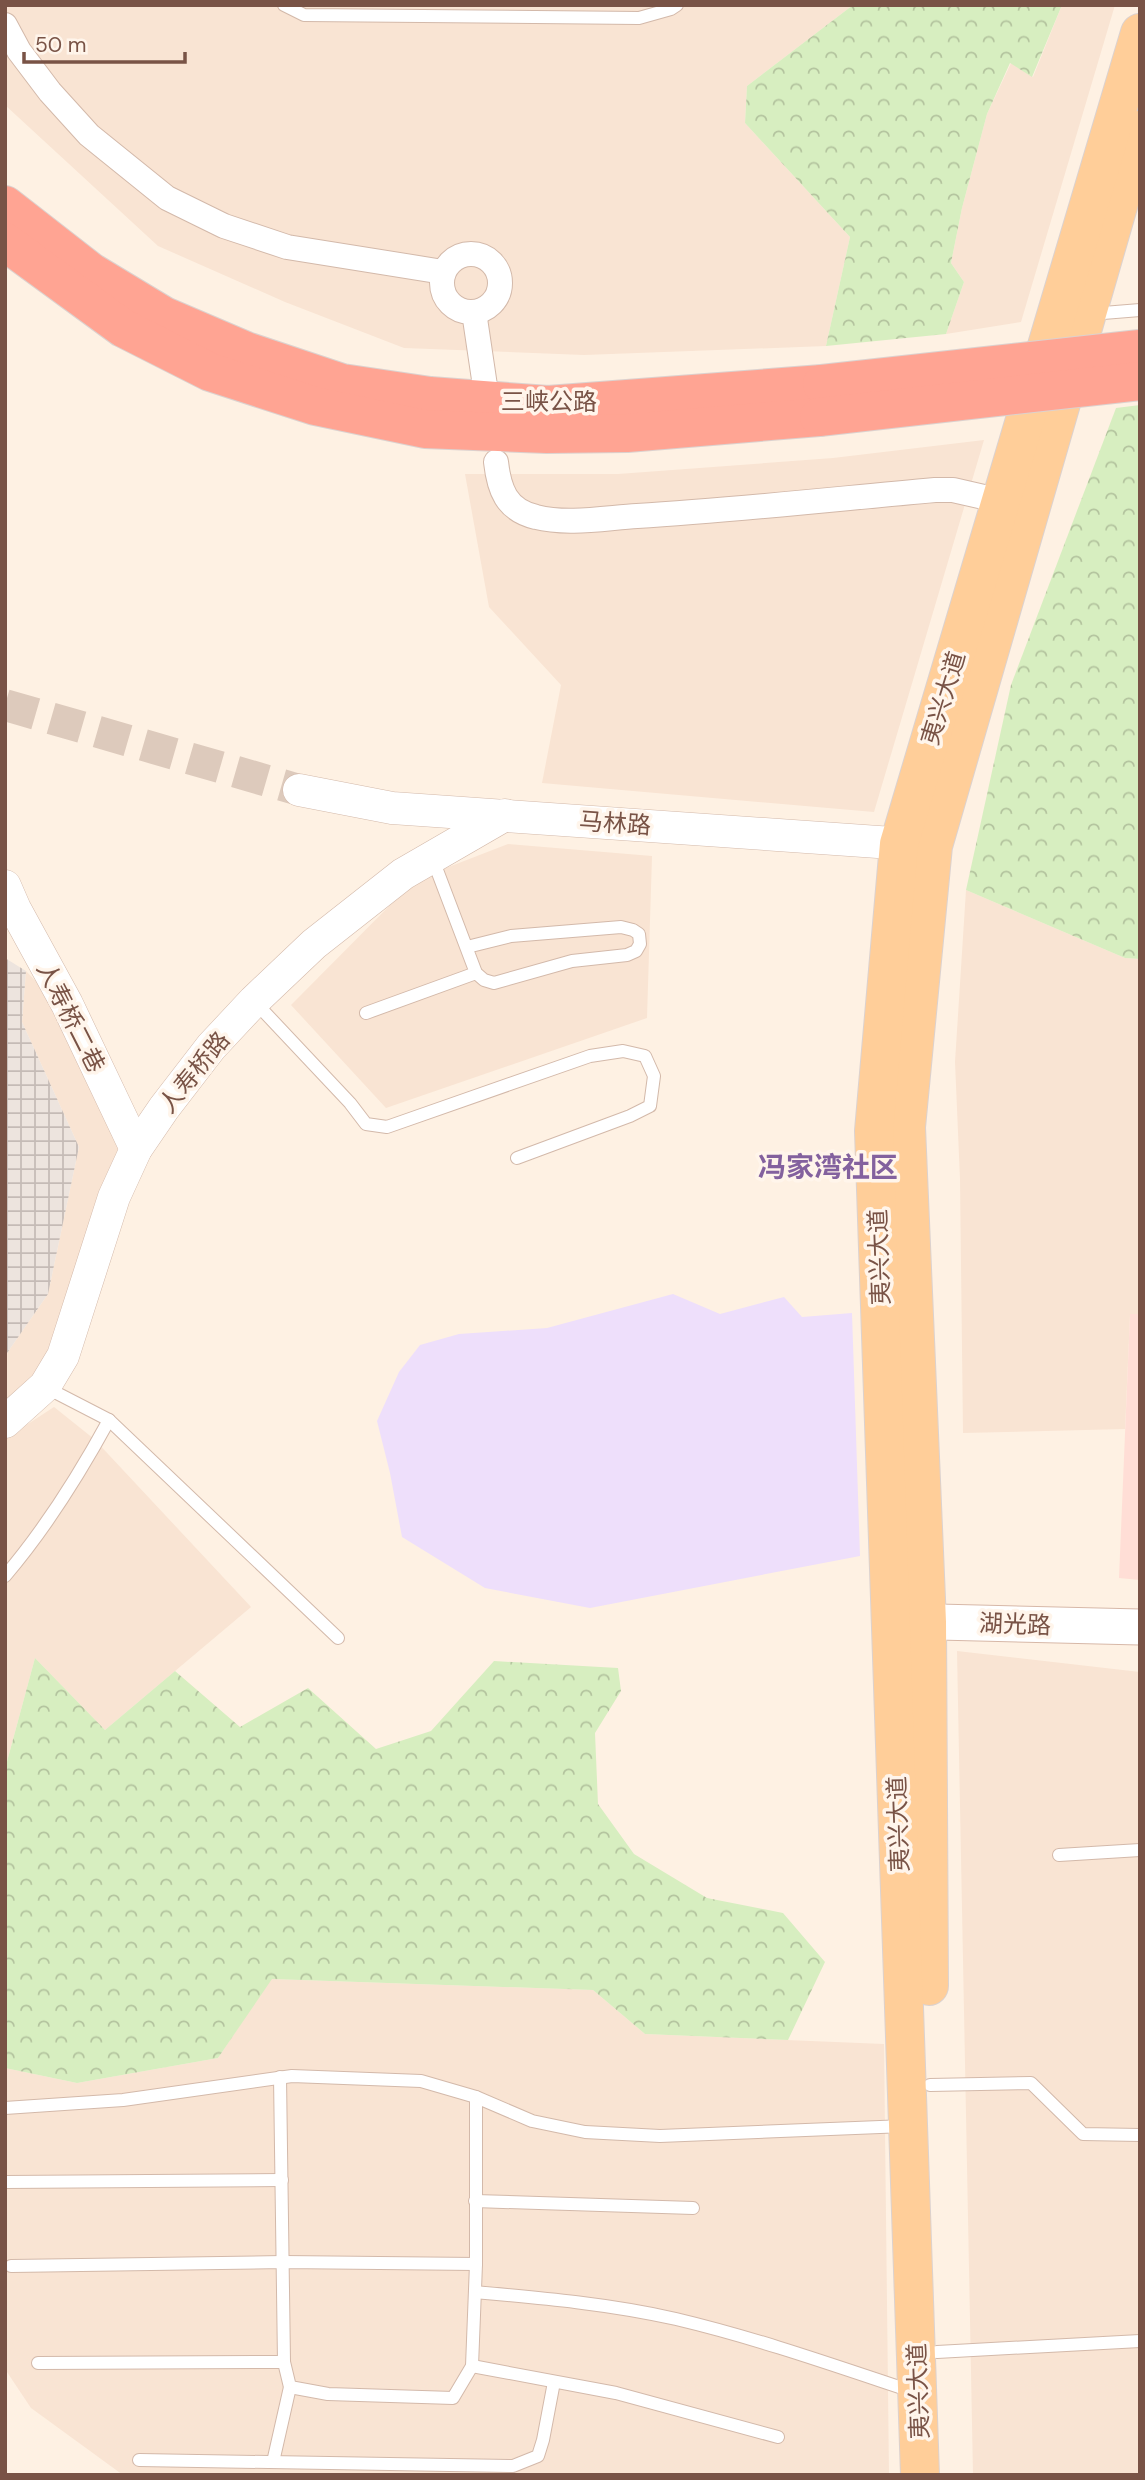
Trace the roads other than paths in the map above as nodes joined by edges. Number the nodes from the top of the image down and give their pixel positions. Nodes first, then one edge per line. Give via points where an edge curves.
1 (284, 5) edge
2 (677, 5) edge
3 (5, 25) edge
4 (1140, 33) edge
5 (1140, 130) edge
6 (5, 205) edge
7 (5, 242) edge
8 (443, 272) junction
9 (1140, 310) edge
10 (474, 312) junction
11 (1087, 314) junction
12 (1140, 348) edge
13 (1140, 381) edge
14 (485, 386) dead end
15 (820, 401) junction
16 (496, 462) dead end
17 (1001, 501) junction
18 (299, 790) tunnel mouth
19 (505, 815) junction
20 (916, 845) junction
21 (432, 857) junction
22 (8, 902) edge
23 (467, 947) junction
24 (476, 973) junction
25 (254, 1001) junction
26 (366, 1013) dead end
27 (136, 1149) junction
28 (517, 1158) dead end
29 (45, 1386) junction
30 (109, 1420) junction
31 (5, 1422) edge
32 (5, 1576) edge
33 (909, 1621) junction
34 (1140, 1627) edge
35 (338, 1638) dead end
36 (1140, 1850) edge
37 (1059, 1855) dead end
38 (280, 2077) junction
39 (930, 2085) junction
40 (476, 2097) junction
41 (5, 2108) edge
42 (908, 2126) junction
43 (1140, 2135) edge
44 (282, 2180) junction
45 (5, 2182) edge
46 (475, 2201) junction
47 (693, 2208) dead end
48 (283, 2262) junction
49 (476, 2264) junction
50 (11, 2266) dead end
51 (475, 2292) junction
52 (1140, 2341) edge
53 (936, 2352) junction
54 (284, 2362) junction
55 (38, 2363) dead end
56 (472, 2366) junction
57 (554, 2382) junction
58 (290, 2387) junction
59 (918, 2394) junction
60 (778, 2437) dead end
61 (139, 2459) dead end
62 (273, 2462) junction
63 (920, 2475) edge
64 (940, 2475) edge

1 - 2 lane via 304,15 639,18
3 - 8 street via 50,92 89,135 167,198 224,226 287,247
4 - 17 main road, 夷兴大道
5 - 11 main road, 夷兴大道
6 - 15 highway, 三峡公路 via 91,271 164,316 246,351 342,383 430,396 548,405
7 - 15 highway, 三峡公路 via 123,328 210,372 314,406 425,429 627,433
8 - 10 street via 447,301
8 - 10 street via 466,254 477,254 498,270 500,289 491,304
9 - 11 lane
10 - 14 street
11 - 20 main road, 夷兴大道
12 - 15 highway, 三峡公路, bridge
13 - 15 highway, 三峡公路, bridge
16 - 17 street via 499,485 509,503 534,517 560,520 934,490
17 - 20 main road, 夷兴大道
18 - 19 street, 马林路 via 392,808
19 - 20 street, 马林路
19 - 21 street, 人寿桥路
20 - 33 main road, 夷兴大道 via 906,1127
21 - 23 lane
21 - 25 street, 人寿桥路 via 403,874 314,944
22 - 27 street, 人寿桥二巷 via 67,1004
23 - 24 lane
23 - 24 lane via 535,933 621,928 639,934 636,951 627,955 572,961 494,983
24 - 26 lane
25 - 27 street, 人寿桥路 via 211,1047
25 - 28 lane via 366,1124 387,1127 590,1056 623,1051 645,1056 654,1076 650,1106
27 - 29 street, 人寿桥路 via 114,1197 63,1356
29 - 30 lane
29 - 31 street, 人寿桥路
30 - 32 lane via 82,1469
30 - 35 lane
33 - 34 main road, 湖光路
33 - 39 main road, 夷兴大道
33 - 42 main road, 夷兴大道
36 - 37 lane
38 - 40 lane via 421,2081
38 - 41 lane via 123,2100
38 - 44 lane
39 - 43 lane via 1031,2083 1083,2134
39 - 53 main road, 夷兴大道
40 - 42 lane via 532,2120 585,2132 660,2136
40 - 46 lane
42 - 59 main road, 夷兴大道
44 - 45 lane
44 - 48 lane
46 - 47 lane
46 - 49 lane
48 - 49 lane
48 - 50 lane
48 - 54 lane
49 - 51 lane
51 - 56 lane
51 - 59 lane via 566,2299 674,2319 789,2350
52 - 53 lane
53 - 64 main road, 夷兴大道
54 - 55 lane
54 - 58 lane
56 - 57 lane
56 - 58 lane via 453,2398 328,2395
57 - 60 lane via 616,2393
57 - 62 lane via 538,2456 513,2466
58 - 62 lane
59 - 63 main road, 夷兴大道
61 - 62 lane

